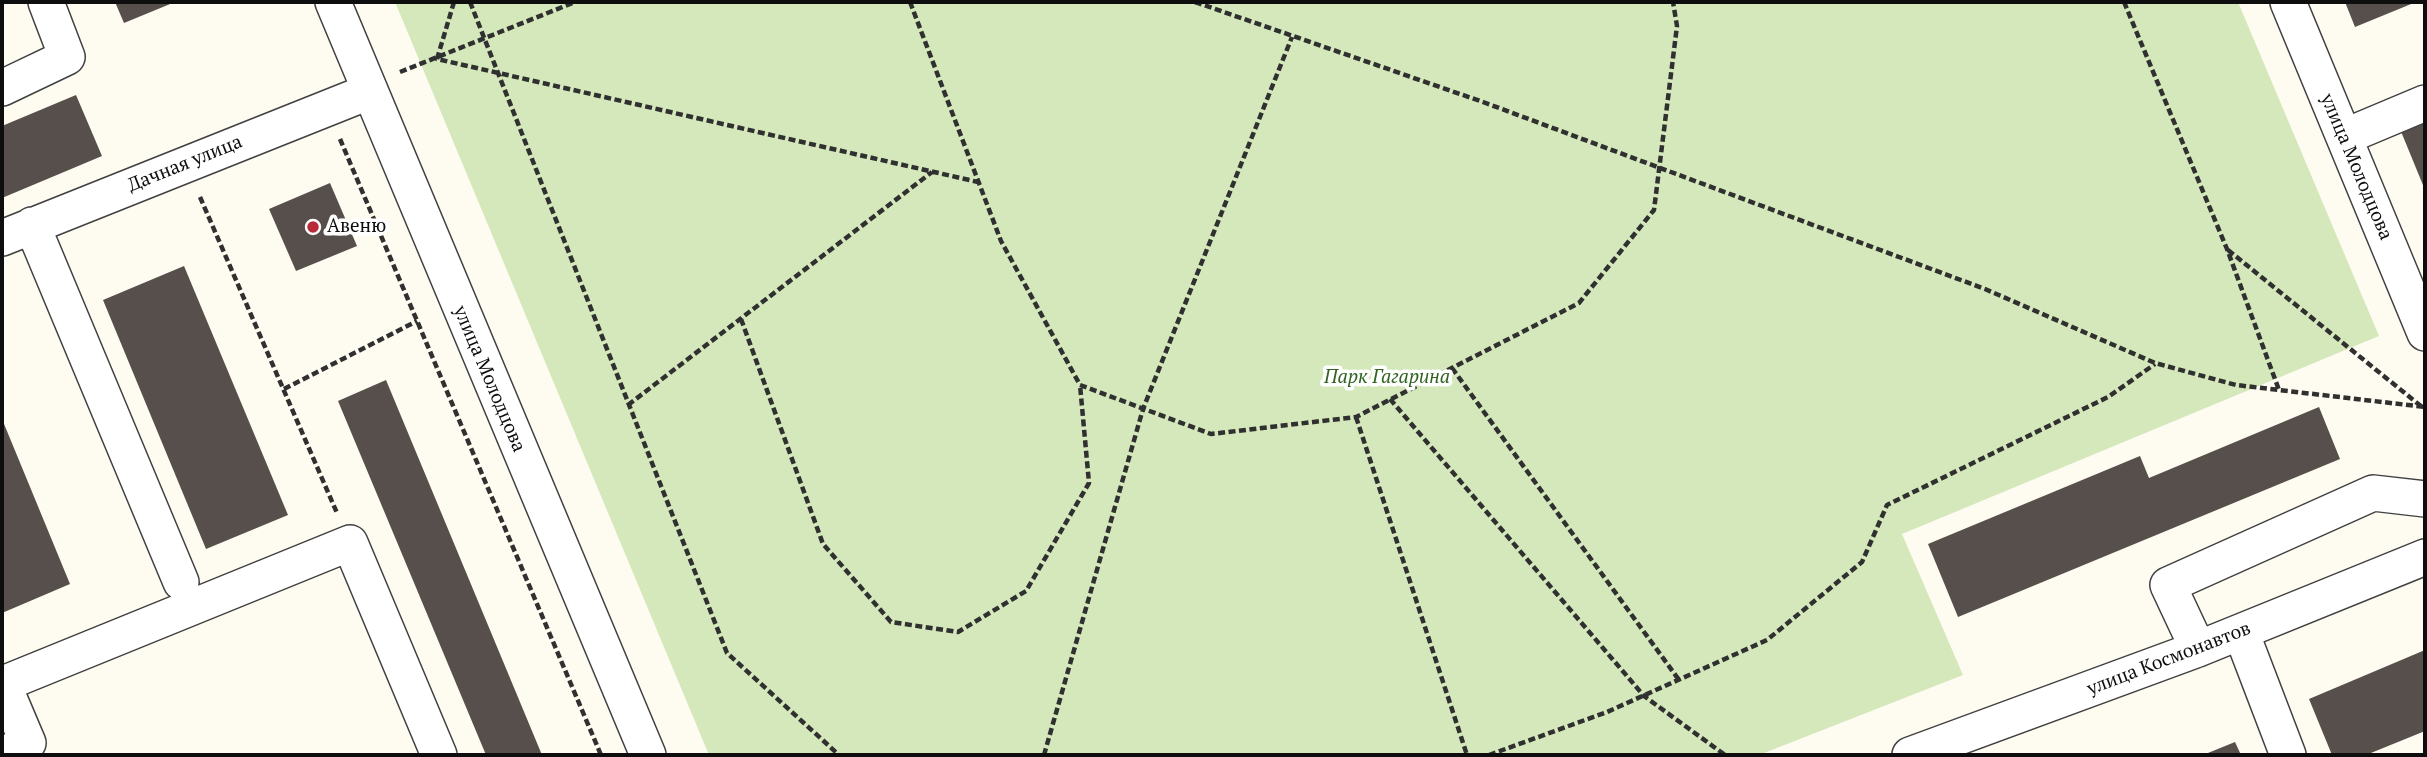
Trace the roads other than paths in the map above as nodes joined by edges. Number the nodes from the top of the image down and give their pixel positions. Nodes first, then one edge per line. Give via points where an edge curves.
1 (46, 2) edge
2 (333, 2) edge
3 (2288, 2) edge
4 (2, 88) edge
5 (367, 88) junction
6 (2425, 103) edge
7 (2344, 137) junction
8 (17, 232) edge
9 (2425, 333) edge
10 (2425, 499) edge
11 (2425, 557) edge
12 (181, 582) dead end
13 (2241, 632) junction
14 (2198, 649) junction
15 (2, 755) edge
16 (439, 755) edge
17 (648, 755) edge
18 (1910, 755) edge
19 (2288, 755) edge

1 - 4 street via 67,57
2 - 5 street, улица Молодцова
3 - 7 street, улица Молодцова
5 - 8 street, Дачная улица
5 - 17 street, улица Молодцова
6 - 7 street
7 - 9 street, улица Молодцова
8 - 12 street
10 - 14 street via 2373,493 2168,585
11 - 13 street, улица Космонавтов
13 - 14 street, улица Космонавтов
13 - 19 street
14 - 18 street, улица Космонавтов
15 - 16 street via 28,743 4,684 350,543

